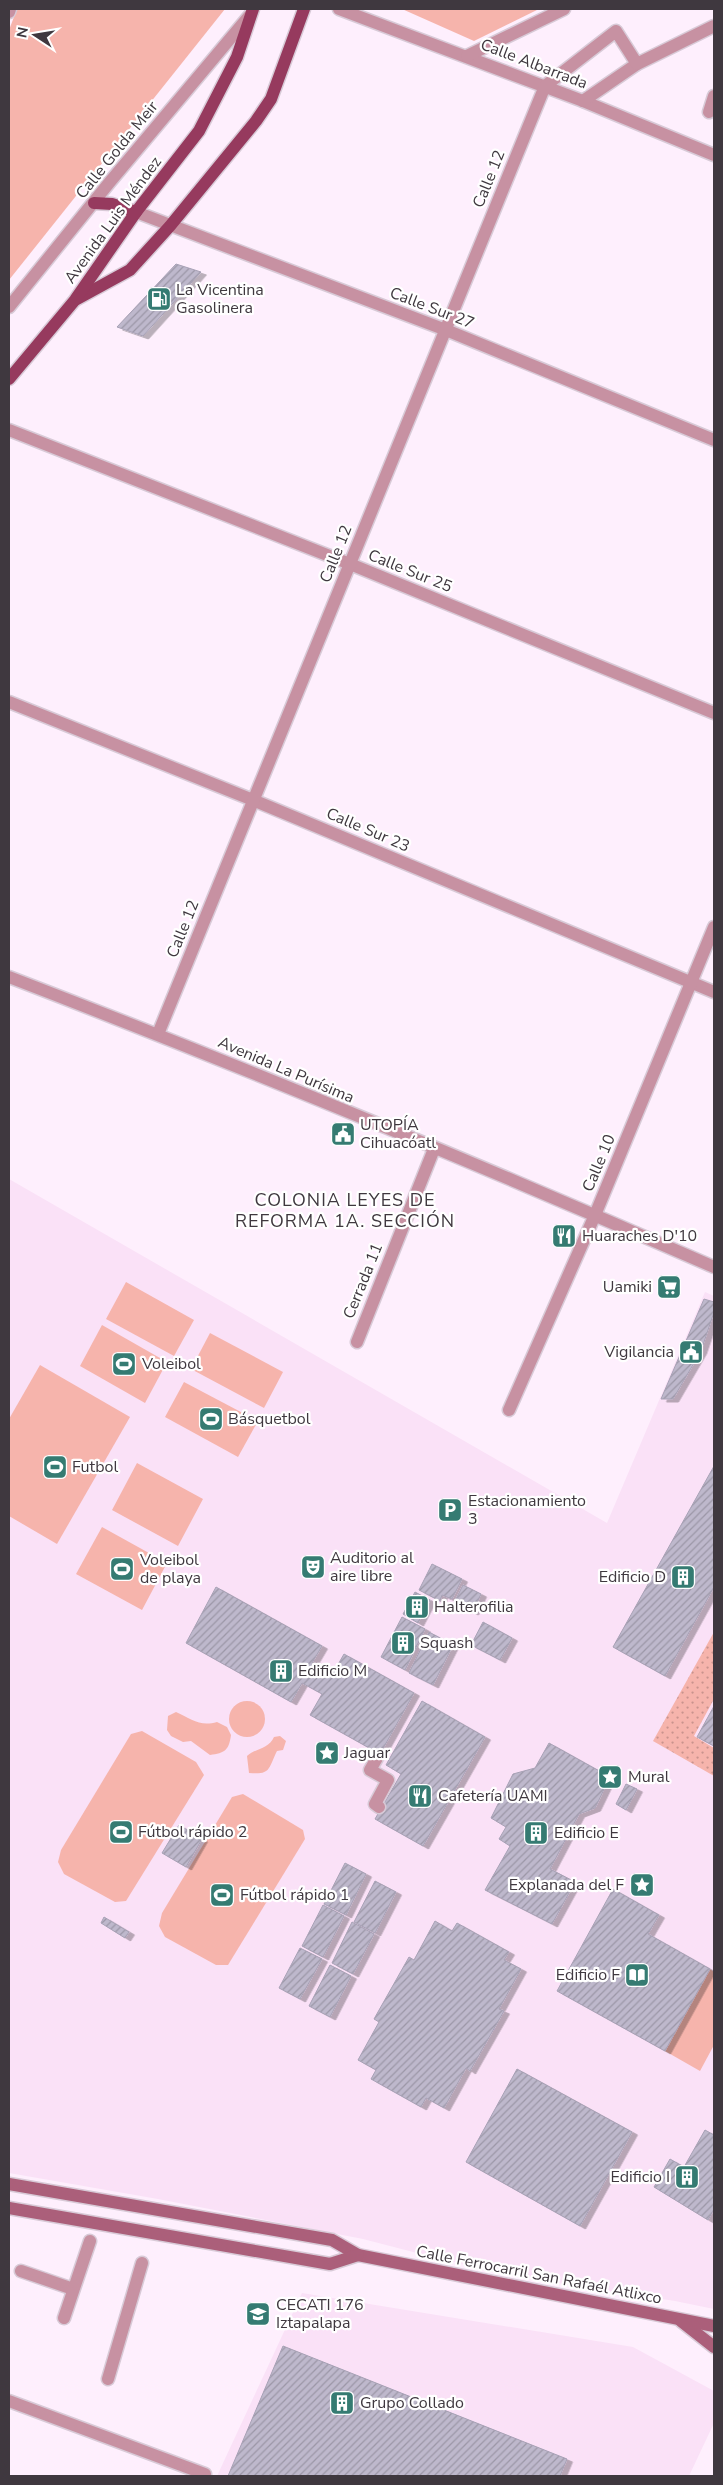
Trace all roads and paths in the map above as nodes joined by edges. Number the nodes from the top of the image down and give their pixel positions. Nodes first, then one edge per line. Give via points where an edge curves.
1 (304, 9) edge
2 (340, 9) edge
3 (564, 9) edge
4 (252, 12) edge
5 (714, 26) edge
6 (467, 56) junction
7 (638, 64) junction
8 (545, 86) junction
9 (714, 96) edge
10 (583, 100) junction
11 (709, 112) dead end
12 (714, 155) edge
13 (94, 203) junction
14 (136, 212) junction
15 (170, 226) junction
16 (75, 300) junction
17 (9, 306) edge
18 (446, 330) junction
19 (9, 379) edge
20 (9, 430) edge
21 (714, 440) edge
22 (350, 564) junction
23 (9, 702) edge
24 (714, 713) edge
25 (253, 800) junction
26 (714, 927) edge
27 (9, 977) edge
28 (692, 983) junction
29 (714, 992) edge
30 (158, 1034) junction
31 (434, 1149) junction
32 (595, 1215) junction
33 (714, 1267) edge
34 (357, 1342) dead end
35 (510, 1410) dead end
36 (377, 1758) dead end
37 (379, 1806) dead end
38 (9, 2184) edge
39 (9, 2208) edge
40 (90, 2241) dead end
41 (358, 2255) junction
42 (142, 2263) dead end
43 (21, 2271) dead end
44 (73, 2289) junction
45 (64, 2318) dead end
46 (679, 2320) junction
47 (714, 2326) edge
48 (714, 2347) edge
49 (108, 2379) dead end
50 (9, 2401) edge
51 (205, 2474) dead end

1 - 15 main road, Avenida Luis Méndez via 271,99
2 - 6 street, Calle Albarrada
3 - 6 street
4 - 13 street, Calle Golda Meir
4 - 14 main road, Avenida Luis Méndez via 237,57 198,131
5 - 7 street
6 - 8 street, Calle Albarrada
7 - 8 street via 616,31
7 - 10 street
8 - 10 street, Calle Albarrada
8 - 18 street, Calle 12
9 - 11 street
10 - 12 street, Calle Albarrada
13 - 14 main road via 112,204
13 - 17 street, Calle Golda Meir
14 - 15 street, Calle Sur 27
14 - 16 main road, Avenida Luis Méndez
15 - 16 main road, Avenida Luis Méndez via 130,270
15 - 18 street, Calle Sur 27
16 - 19 main road
18 - 21 street, Calle Sur 27
18 - 22 street, Calle 12
20 - 22 street, Calle Sur 25
22 - 24 street, Calle Sur 25
22 - 25 street, Calle 12
23 - 25 street, Calle Sur 23
25 - 28 street, Calle Sur 23
25 - 30 street, Calle 12
26 - 28 street, Calle 10
27 - 30 street, Avenida La Purísima
28 - 29 street, Calle Sur 23
28 - 32 street, Calle 10
30 - 31 street, Avenida La Purísima
31 - 32 street, Avenida La Purísima
31 - 34 street, Cerrada 11
32 - 33 street, Avenida La Purísima
32 - 35 street, Calle 10
36 - 37 street via 370,1770 388,1780 375,1804
38 - 41 main road, Calle Ferrocarril San Rafaél Atlixco via 332,2240
39 - 41 main road, Calle Ferrocarril San Rafaél Atlixco via 330,2264
40 - 44 street
41 - 46 main road, Calle Ferrocarril San Rafaél Atlixco
42 - 49 street
43 - 44 street
44 - 45 street
46 - 47 main road, Calle Ferrocarril San Rafaél Atlixco
46 - 48 main road
50 - 51 street

